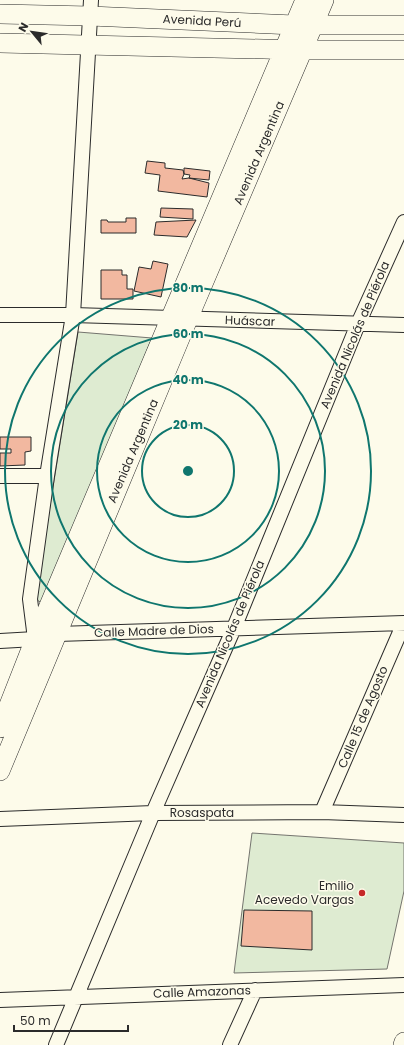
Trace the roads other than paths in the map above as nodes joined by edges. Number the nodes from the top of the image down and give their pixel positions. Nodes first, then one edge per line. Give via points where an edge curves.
1 (305, 0) edge
2 (324, 0) edge
3 (90, 8) edge
4 (0, 14) edge
5 (294, 25) junction
6 (313, 25) junction
7 (404, 25) edge
8 (0, 43) edge
9 (88, 45) junction
10 (284, 49) junction
11 (303, 50) junction
12 (404, 50) edge
13 (404, 222) edge
14 (0, 315) edge
15 (73, 316) junction
16 (179, 318) junction
17 (358, 324) junction
18 (404, 325) edge
19 (0, 476) edge
20 (47, 476) junction
21 (404, 623) edge
22 (234, 628) junction
23 (57, 634) junction
24 (35, 639) junction
25 (0, 641) edge
26 (8, 723) edge
27 (0, 771) edge
28 (322, 812) junction
29 (153, 813) junction
30 (404, 815) edge
31 (0, 818) edge
32 (404, 985) edge
33 (254, 990) junction
34 (75, 997) junction
35 (0, 1000) edge
36 (404, 1042) edge
37 (56, 1045) edge
38 (230, 1045) edge
39 (404, 1045) edge

1 - 5 street, Avenida Argentina
2 - 6 street, Avenida Argentina
3 - 4 street, Avenida Perú
3 - 5 street, Avenida Perú
3 - 9 street
5 - 6 street, Avenida Perú
5 - 10 street, Avenida Argentina
6 - 7 street, Avenida Perú
6 - 11 street, Avenida Argentina
8 - 9 street, Avenida Perú
9 - 10 street, Avenida Perú
9 - 15 street
10 - 11 street, Avenida Perú
10 - 16 street, Avenida Argentina
11 - 12 street, Avenida Perú
11 - 16 street, Avenida Argentina
13 - 17 street, Avenida Nicolás de Piérola
14 - 15 street, Huáscar
15 - 16 street, Huáscar
15 - 20 street
16 - 17 street, Huáscar
16 - 23 street, Avenida Argentina
16 - 24 street, Avenida Argentina
17 - 18 street, Huáscar
17 - 22 street, Avenida Nicolás de Piérola
19 - 20 street
20 - 24 street via 30,599
21 - 22 street, Calle Madre de Dios
21 - 28 street, Calle 15 de Agosto
22 - 23 street, Calle Madre de Dios
22 - 29 street, Avenida Nicolás de Piérola
23 - 24 street, Calle Madre de Dios
23 - 26 street, Avenida Argentina
24 - 25 street, Calle Madre de Dios
24 - 26 street, Avenida Argentina
26 - 27 street, Avenida Argentina
28 - 29 street, Rosaspata
28 - 30 street, Rosaspata
29 - 31 street, Rosaspata
29 - 34 street, Avenida Nicolás de Piérola
32 - 33 street, Calle Amazonas
33 - 34 street, Calle Amazonas
33 - 38 street
34 - 35 street, Calle Amazonas
34 - 37 street, Avenida Nicolás de Piérola
36 - 39 street

